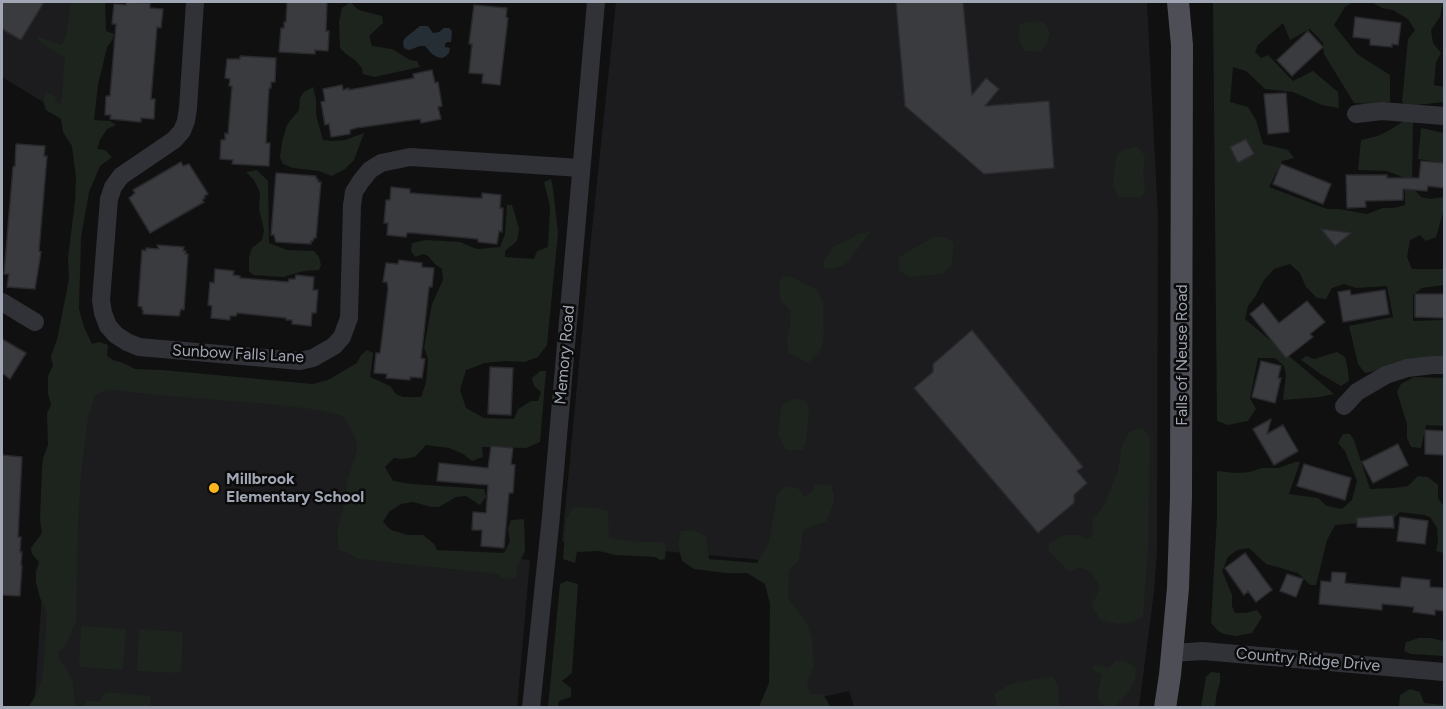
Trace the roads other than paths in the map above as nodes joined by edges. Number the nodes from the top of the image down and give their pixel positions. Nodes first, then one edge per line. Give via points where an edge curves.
1 (195, 2) edge
2 (596, 2) edge
3 (1178, 2) edge
4 (1356, 114) dead end
5 (1444, 116) edge
6 (581, 168) junction
7 (2, 302) edge
8 (35, 322) dead end
9 (1444, 365) edge
10 (1344, 406) dead end
11 (1172, 653) junction
12 (1444, 672) edge
13 (531, 708) edge
14 (1165, 708) edge

1 - 6 street, Sunbow Falls Lane via 188,108 182,131 121,176 109,199 101,300 108,326 127,342 139,347 300,361 313,358 342,338 349,318 352,205 354,192 370,170 381,163 410,157
2 - 6 street, Memory Road
3 - 11 main road, Falls of Neuse Road via 1182,57 1181,485
4 - 5 street via 1382,111
6 - 13 street, Memory Road
7 - 8 street
9 - 10 street via 1407,368 1386,375 1357,392
11 - 12 street, Country Ridge Drive via 1203,651
11 - 14 main road, Falls of Neuse Road

